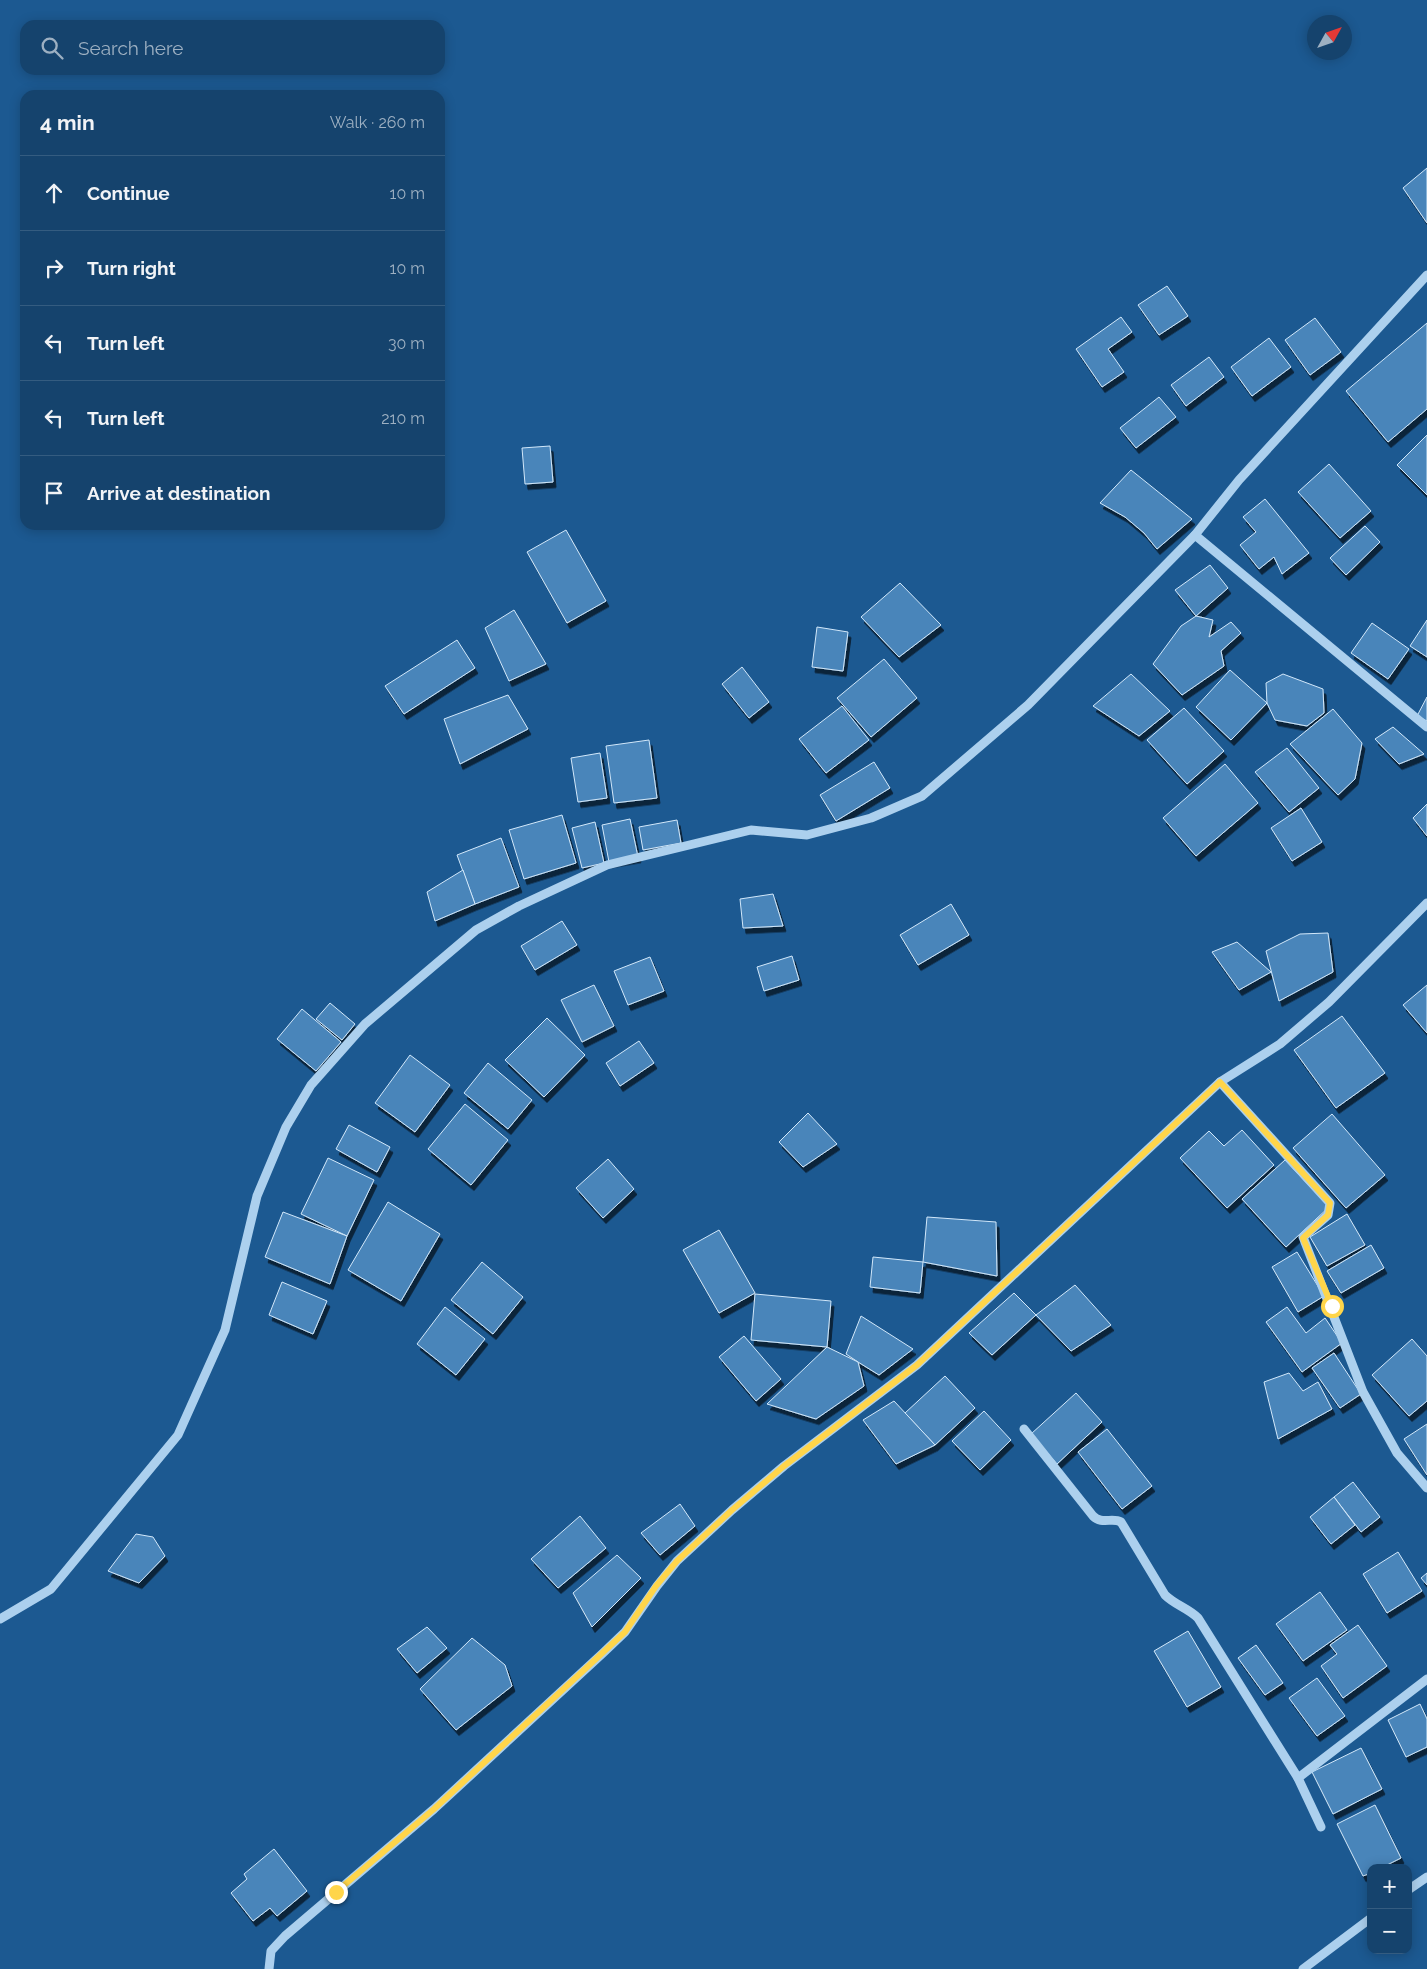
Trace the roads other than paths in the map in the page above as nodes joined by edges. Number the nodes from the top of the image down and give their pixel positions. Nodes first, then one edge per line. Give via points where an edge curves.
1 (1427, 276) edge
2 (1195, 536) junction
3 (1427, 727) edge
4 (1427, 903) edge
5 (1220, 1082) junction
6 (1024, 1429) dead end
7 (1427, 1488) edge
8 (0, 1619) edge
9 (1427, 1679) edge
10 (1298, 1778) junction
11 (1321, 1827) dead end
12 (1427, 1877) edge
13 (1412, 1887) edge
14 (1367, 1921) edge
15 (268, 1969) edge
16 (1303, 1969) edge

1 - 2 street via 1239,480
2 - 3 street
2 - 8 street via 1028,704 922,796 871,818 807,835 751,830 607,865 518,906 476,930 365,1024 311,1085 286,1127 257,1196 225,1330 178,1435 51,1589
4 - 5 street via 1329,1002 1280,1044
5 - 7 street via 1330,1203 1328,1215 1303,1238 1363,1392 1397,1452
5 - 15 street via 917,1365 784,1466 677,1561 625,1632 434,1809 285,1936 271,1951
6 - 10 street via 1093,1516 1105,1522 1121,1522 1165,1595 1198,1618
9 - 10 street
10 - 11 street
12 - 13 street
14 - 16 street

